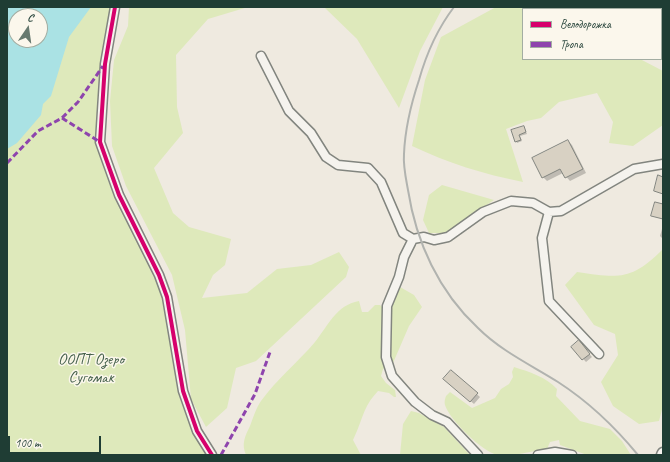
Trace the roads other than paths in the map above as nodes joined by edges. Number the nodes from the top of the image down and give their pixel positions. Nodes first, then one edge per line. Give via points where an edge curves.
1 (115, 7) edge
2 (261, 56) dead end
3 (663, 164) edge
4 (549, 212) junction
5 (413, 238) junction
6 (599, 354) dead end
7 (212, 455) edge
8 (478, 455) edge
9 (538, 455) edge
10 (572, 455) edge

1 - 7 street via 105,64 100,142 119,196 159,275 167,297 185,398 197,432
2 - 5 street via 289,111 311,133 326,157 338,165 368,168 381,182 403,233
3 - 4 street via 634,169 561,211
4 - 5 street via 533,203 511,201 482,212 448,237 434,240 424,237
4 - 6 street via 542,238 548,301
5 - 8 street via 387,306 386,357 392,376 416,402 432,415 447,422
9 - 10 street via 555,452

